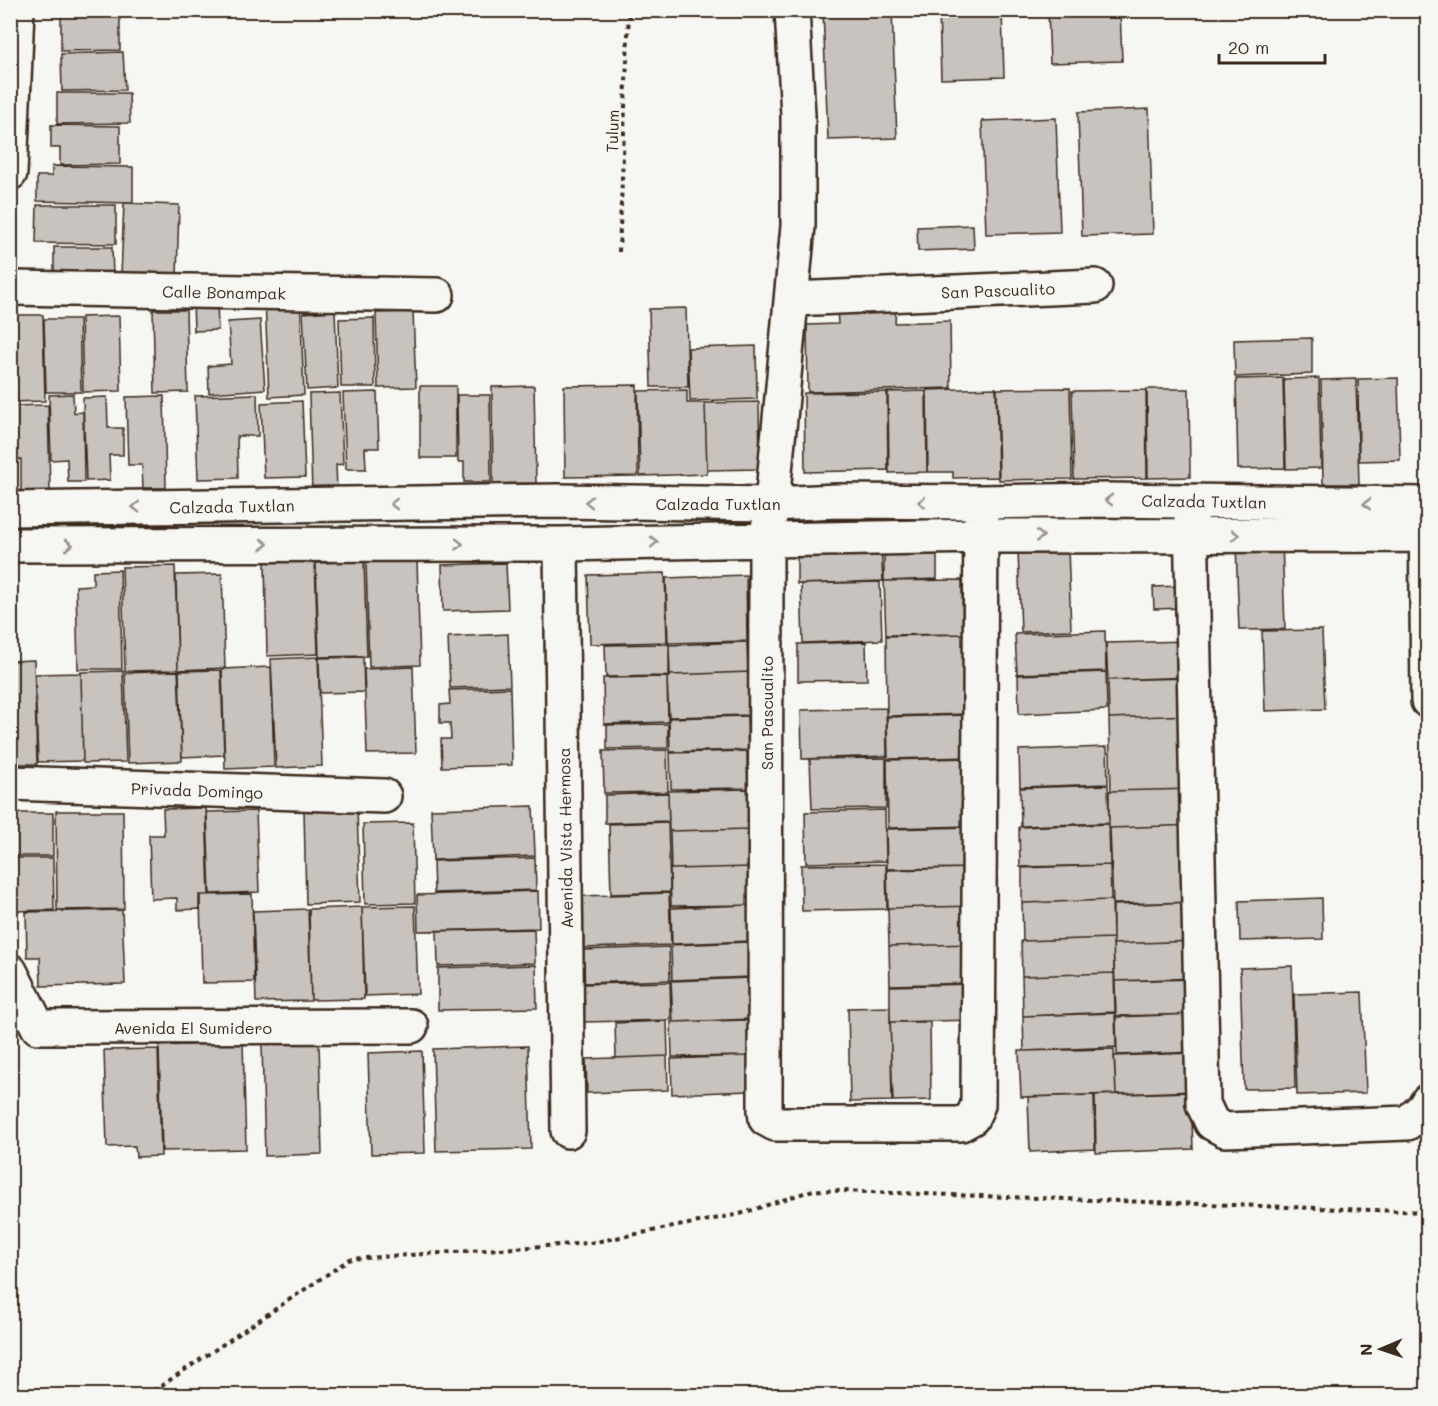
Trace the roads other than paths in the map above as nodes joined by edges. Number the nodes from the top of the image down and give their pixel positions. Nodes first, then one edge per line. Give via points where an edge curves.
1 (17, 10) edge
2 (792, 10) edge
3 (10, 173) edge
4 (1095, 286) dead end
5 (10, 288) edge
6 (437, 295) dead end
7 (792, 299) junction
8 (1191, 501) junction
9 (981, 502) junction
10 (772, 504) junction
11 (10, 509) edge
12 (1426, 520) junction
13 (1191, 535) junction
14 (981, 537) junction
15 (766, 541) junction
16 (561, 544) junction
17 (10, 545) edge
18 (1428, 701) edge
19 (10, 783) edge
20 (384, 796) dead end
21 (10, 971) edge
22 (411, 1026) dead end
23 (1428, 1101) edge
24 (568, 1131) dead end

1 - 3 street
2 - 7 street, San Pascualito via 798,115 798,226
4 - 7 street, San Pascualito
5 - 6 street, Calle Bonampak
7 - 10 street, San Pascualito
8 -> 9 street, Calzada Tuxtlan
12 -> 8 street, Calzada Tuxtlan
8 - 13 street
9 -> 10 street, Calzada Tuxtlan
9 - 14 street
10 -> 11 street, Calzada Tuxtlan via 558,501
10 - 15 street, San Pascualito
13 -> 12 street, Calzada Tuxtlan
12 - 18 street
14 -> 13 street, Calzada Tuxtlan
13 - 23 street via 1203,1104 1212,1122 1226,1130 1407,1123
14 - 15 street, Calzada Tuxtlan
14 - 15 street, San Pascualito via 978,1105 972,1118 961,1125 775,1124 766,1119
16 -> 15 street, Calzada Tuxtlan
17 -> 16 street, Calzada Tuxtlan
16 - 24 street, Avenida Vista Hermosa
19 - 20 street, Privada Domingo
21 - 22 street, Avenida El Sumidero via 38,1027

